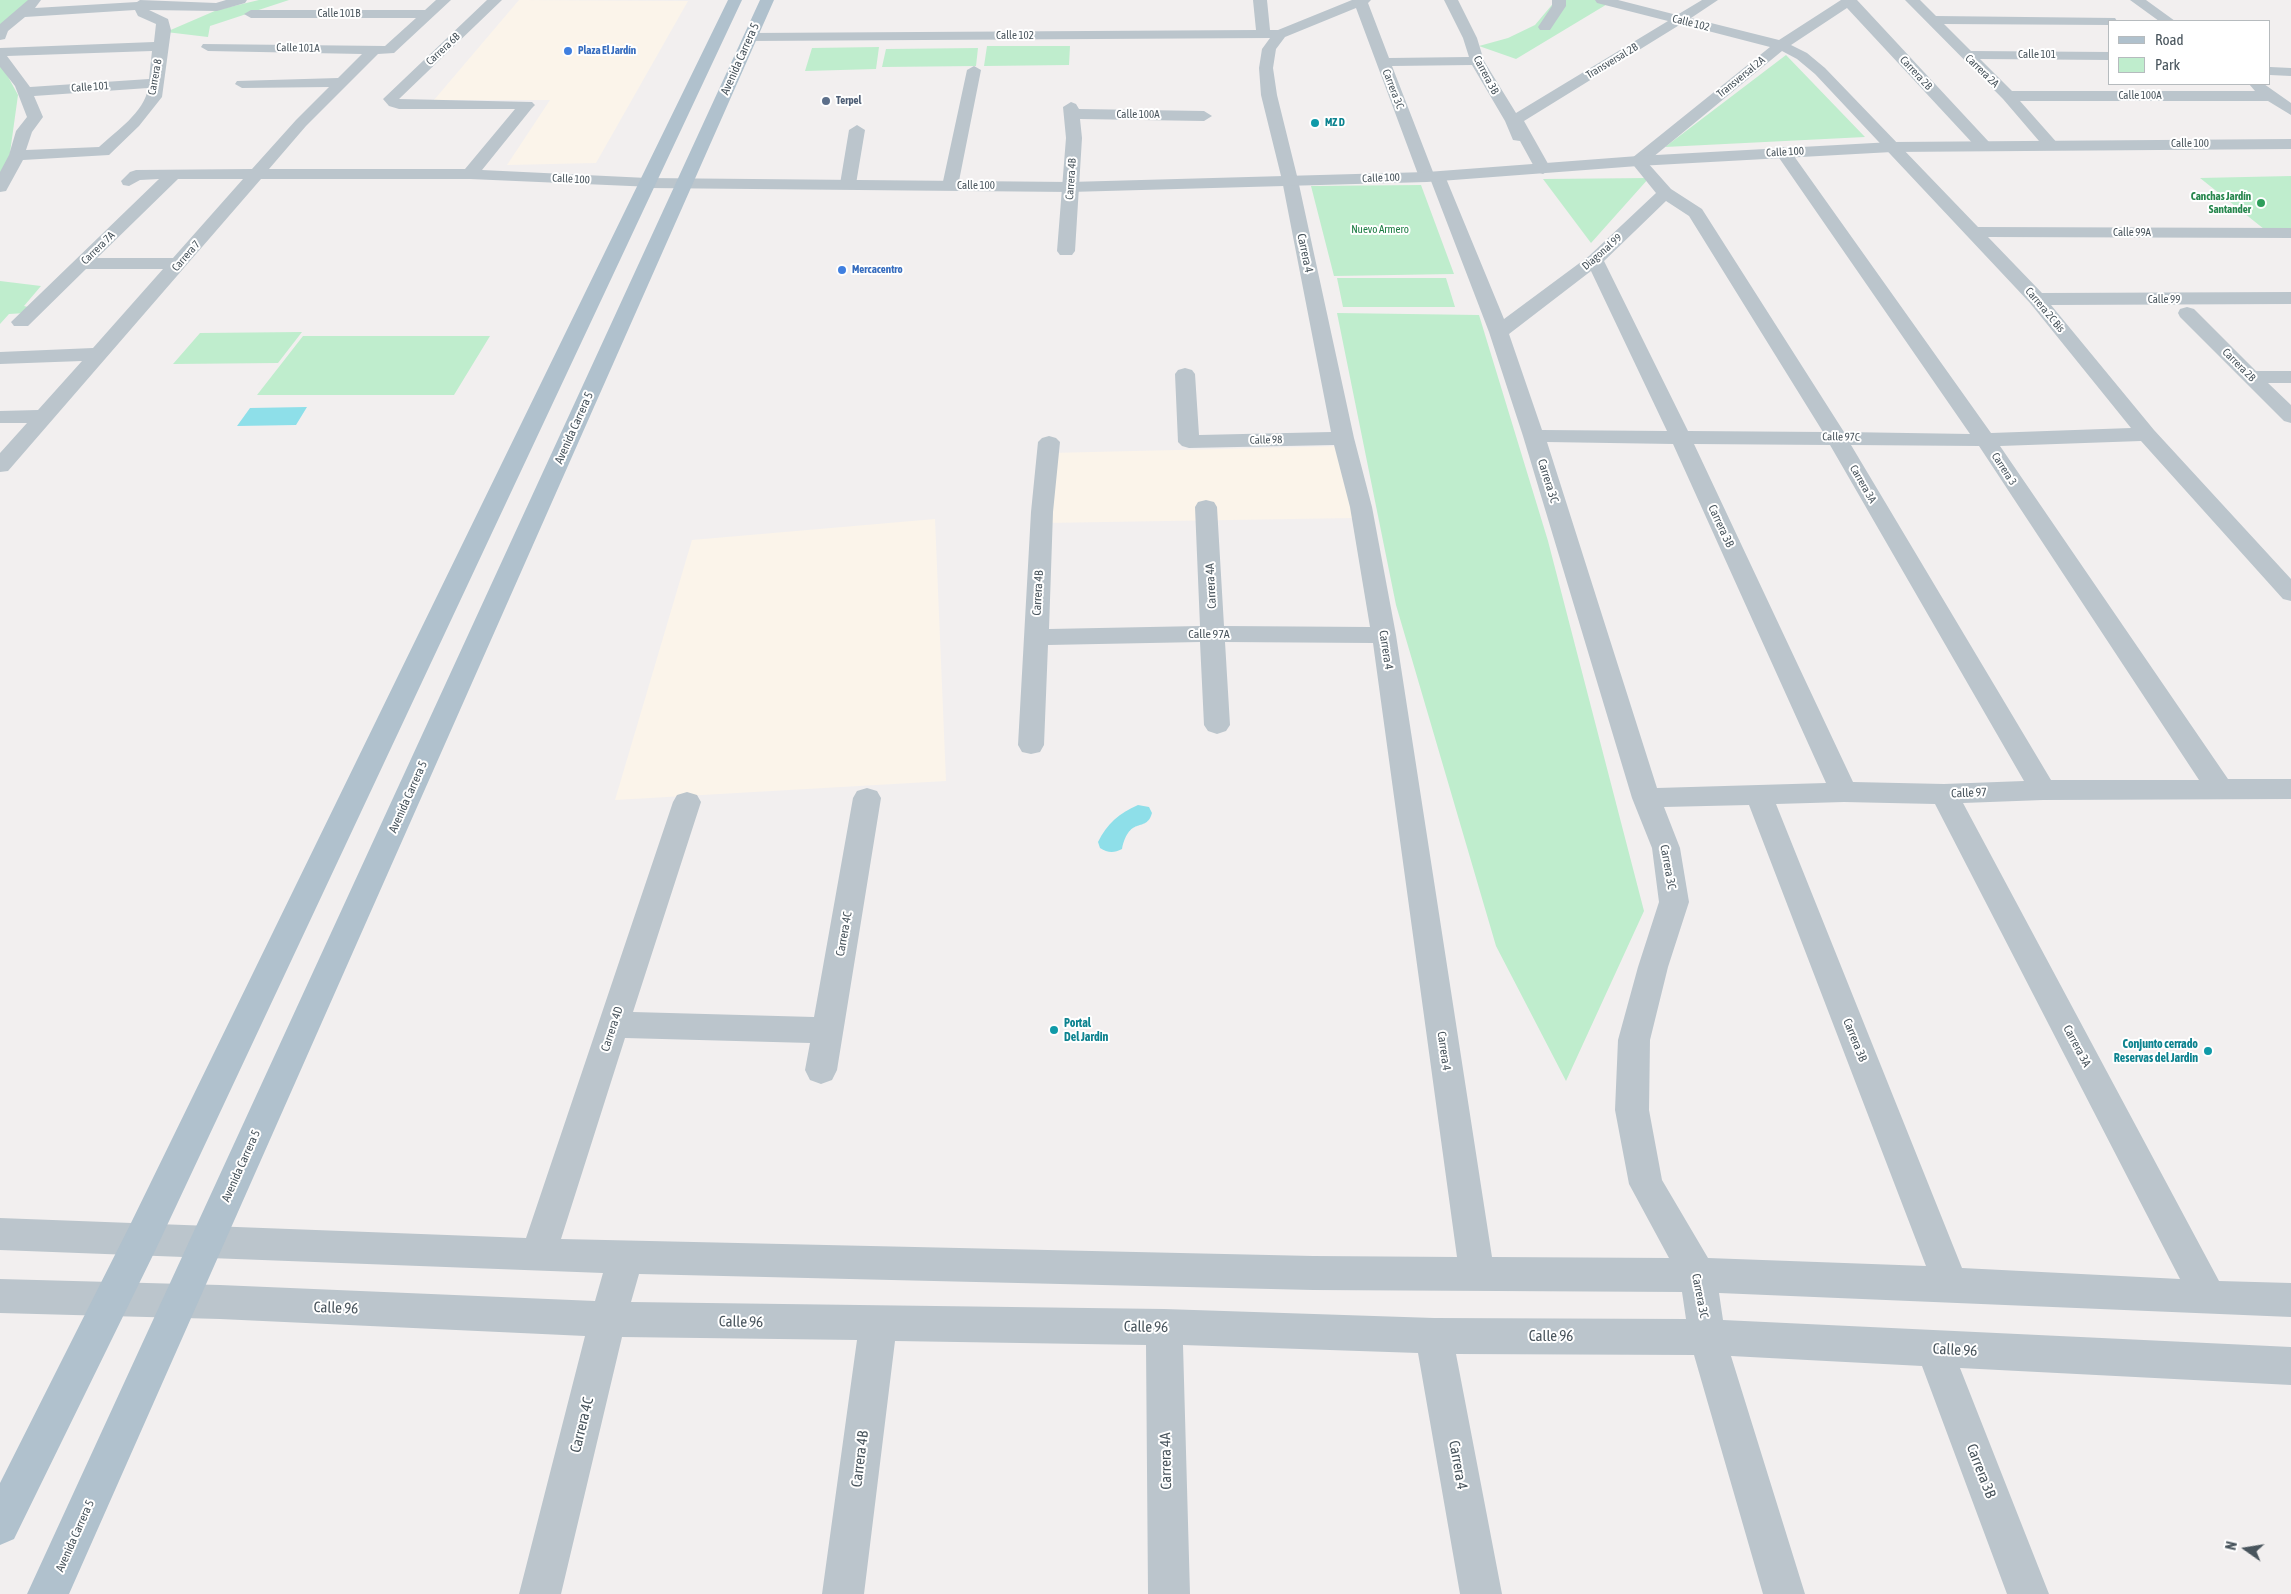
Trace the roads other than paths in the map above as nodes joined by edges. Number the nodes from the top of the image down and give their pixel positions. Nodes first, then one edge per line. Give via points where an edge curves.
1 (36, 0) edge
2 (240, 0) edge
3 (291, 0) edge
4 (444, 0) edge
5 (496, 0) edge
6 (735, 0) edge
7 (767, 0) edge
8 (1260, 0) edge
9 (1362, 0) edge
10 (1451, 0) edge
11 (1559, 0) edge
12 (1602, 0) edge
13 (1712, 0) edge
14 (1912, 0) edge
15 (2137, 0) edge
16 (1849, 1) edge
17 (144, 3) edge
18 (20, 13) junction
19 (251, 14) junction
20 (428, 14) junction
21 (1681, 20) junction
22 (1932, 20) junction
23 (2167, 20) edge
24 (2108, 21) edge
25 (236, 25) dead end
26 (1545, 26) dead end
27 (1272, 35) junction
28 (0, 36) edge
29 (222, 36) dead end
30 (750, 37) junction
31 (1781, 45) junction
32 (160, 46) junction
33 (382, 50) junction
34 (0, 52) edge
35 (1965, 55) junction
36 (2108, 56) edge
37 (0, 57) edge
38 (1477, 61) junction
39 (1383, 62) junction
40 (974, 70) dead end
41 (2271, 72) edge
42 (2291, 72) edge
43 (339, 82) junction
44 (155, 83) junction
45 (242, 84) dead end
46 (2255, 85) edge
47 (25, 92) junction
48 (2008, 96) junction
49 (2271, 96) junction
50 (2291, 110) edge
51 (1072, 111) joint
52 (1204, 116) dead end
53 (1513, 121) junction
54 (857, 130) dead end
55 (2291, 144) edge
56 (1983, 145) junction
57 (2051, 145) junction
58 (1892, 147) junction
59 (1783, 152) junction
60 (17, 155) junction
61 (1638, 161) junction
62 (1538, 169) junction
63 (174, 174) junction
64 (470, 174) junction
65 (257, 176) junction
66 (1432, 176) junction
67 (1290, 180) junction
68 (129, 181) dead end
69 (647, 183) junction
70 (684, 184) junction
71 (848, 184) junction
72 (2, 185) edge
73 (950, 186) junction
74 (1070, 187) junction
75 (1665, 193) junction
76 (1974, 232) junction
77 (2291, 233) edge
78 (1066, 251) dead end
79 (1595, 260) junction
80 (180, 263) junction
81 (81, 264) junction
82 (2291, 298) edge
83 (2037, 299) junction
84 (2187, 314) dead end
85 (21, 322) dead end
86 (1499, 332) junction
87 (99, 354) junction
88 (0, 358) edge
89 (1185, 374) dead end
90 (2252, 377) junction
91 (2291, 377) edge
92 (44, 416) junction
93 (0, 417) edge
94 (2291, 417) edge
95 (2147, 434) junction
96 (1534, 436) junction
97 (1680, 436) junction
98 (1836, 437) junction
99 (1343, 438) junction
100 (1985, 440) junction
101 (1050, 442) dead end
102 (0, 466) edge
103 (1206, 507) dead end
104 (2291, 594) edge
105 (1213, 634) junction
106 (1384, 635) junction
107 (1035, 637) junction
108 (1217, 725) dead end
109 (1031, 745) dead end
110 (2220, 789) junction
111 (2291, 789) edge
112 (2043, 790) junction
113 (1844, 792) junction
114 (1944, 794) junction
115 (1759, 795) junction
116 (867, 798) dead end
117 (1646, 798) junction
118 (687, 802) dead end
119 (613, 1025) junction
120 (827, 1030) junction
121 (821, 1070) dead end
122 (0, 1234) edge
123 (142, 1239) junction
124 (208, 1242) junction
125 (538, 1255) junction
126 (626, 1257) junction
127 (1477, 1275) junction
128 (1698, 1275) junction
129 (1951, 1284) junction
130 (0, 1296) edge
131 (2210, 1298) junction
132 (113, 1299) junction
133 (2291, 1300) edge
134 (181, 1302) junction
135 (608, 1319) junction
136 (878, 1325) junction
137 (1164, 1328) junction
138 (1434, 1336) junction
139 (1707, 1337) junction
140 (1934, 1348) junction
141 (2291, 1366) edge
142 (0, 1525) edge
143 (48, 1594) edge
144 (540, 1594) edge
145 (843, 1594) edge
146 (1168, 1594) edge
147 (1481, 1594) edge
148 (1784, 1594) edge
149 (2028, 1594) edge

1 - 18 street
2 - 17 street via 217,7
3 - 19 street
4 - 20 street, Carrera 7
5 - 64 street, Carrera 6B via 391,99 399,104 527,105
6 - 69 main road
7 - 30 main road, Avenida Carrera 5
8 - 27 street
9 - 27 street
9 - 39 street, Carrera 3C
10 - 38 street, Carrera 3B via 1470,38
11 - 26 street via 1559,6
12 - 21 street, Calle 102
13 - 21 street, Transversal 2B
14 - 22 street, Carrera 2A
15 - 23 street
16 - 31 street, Transversal 2A
16 - 56 street, Carrera 2B
17 - 18 street
17 - 32 street, Carrera 8 via 143,13 163,22
18 - 28 street via 1,30
19 - 20 street, Calle 101B
19 - 25 street
20 - 33 street, Carrera 7
21 - 31 street, Calle 102
21 - 53 street, Transversal 2B
22 - 24 street
22 - 35 street, Carrera 2A
27 - 30 street, Calle 102 via 890,32
27 - 67 street, Carrera 4 via 1266,68 1269,95
29 - 33 street, Calle 101A via 208,47
30 - 70 main road, Avenida Carrera 5
31 - 58 street, Carrera 2C Bis via 1820,71
31 - 61 street, Transversal 2A
32 - 34 street
32 - 44 street, Carrera 8
33 - 43 street, Carrera 7
35 - 36 street, Calle 101
35 - 48 street, Carrera 2A
37 - 47 street
38 - 39 street
38 - 53 street, Carrera 3B
39 - 66 street, Carrera 3C
40 - 73 street
41 - 42 street
43 - 45 street
43 - 65 street, Carrera 7
44 - 47 street, Calle 101
44 - 60 street, Carrera 8 via 154,97 134,123 103,152
46 - 49 street
47 - 60 street via 35,117 24,131
48 - 49 street, Calle 100A
48 - 57 street, Carrera 2A
49 - 50 street
51 - 52 street, Calle 100A
51 - 74 street, Carrera 4B via 1074,138
53 - 62 street, Carrera 3B via 1519,124
54 - 71 street
55 - 57 street, Calle 100
56 - 57 street, Calle 100
56 - 58 street, Calle 100
58 - 59 street, Calle 100
58 - 76 street, Carrera 2C Bis
59 - 61 street, Calle 100
59 - 100 street, Carrera 3
60 - 72 street
61 - 62 street, Calle 100
61 - 75 street
62 - 66 street, Calle 100
63 - 65 street, Calle 100
63 - 68 street, Calle 100 via 136,175
63 - 81 street, Carrera 7A
64 - 65 street, Calle 100
64 - 69 street, Calle 100
65 - 80 street, Carrera 7
66 - 67 street, Calle 100
66 - 86 street, Carrera 3C
67 - 74 street, Calle 100
67 - 99 street, Carrera 4
69 - 70 street, Calle 100
69 - 123 main road
70 - 71 street, Calle 100
70 - 124 main road, Avenida Carrera 5
71 - 73 street, Calle 100
73 - 74 street, Calle 100
74 - 78 street, Carrera 4B
75 - 79 street, Diagonal 99
75 - 98 street, Carrera 3A via 1696,213
76 - 77 street, Calle 99A
76 - 83 street, Carrera 2C Bis
79 - 86 street, Diagonal 99
79 - 97 street, Carrera 3B
80 - 81 street
80 - 87 street, Carrera 7
81 - 85 street, Carrera 7A
82 - 83 street, Calle 99
83 - 95 street, Carrera 2C Bis
84 - 90 street, Carrera 2B
86 - 96 street, Carrera 3C
87 - 88 street
87 - 92 street, Carrera 7
89 - 99 street, Calle 98 via 1189,442
90 - 91 street
90 - 94 street, Carrera 2B
92 - 93 street
92 - 102 street, Carrera 7
95 - 100 street, Calle 97C
95 - 104 street, Carrera 2C Bis
96 - 97 street, Calle 97C
96 - 117 street, Carrera 3C
97 - 98 street, Calle 97C
97 - 113 street, Carrera 3B
98 - 100 street, Calle 97C
98 - 112 street, Carrera 3A
99 - 106 street, Carrera 4 via 1361,507
100 - 110 street, Carrera 3
101 - 107 street, Carrera 4B via 1042,512
103 - 105 street, Carrera 4A
105 - 106 street, Calle 97A
105 - 107 street, Calle 97A
105 - 108 street, Carrera 4A
106 - 127 street, Carrera 4
107 - 109 street, Carrera 4B
110 - 111 street, Calle 97
110 - 112 street, Calle 97
112 - 114 street, Calle 97
113 - 114 street, Calle 97
113 - 115 street, Calle 97
114 - 131 street, Carrera 3A
115 - 117 street, Calle 97
115 - 129 street, Carrera 3B
116 - 120 street, Carrera 4C
117 - 128 street, Carrera 3C via 1666,848 1674,902 1634,1040 1632,1110 1646,1184
118 - 119 street, Carrera 4D
119 - 120 street
119 - 125 street, Carrera 4D
120 - 121 street, Carrera 4C
122 - 123 street
123 - 124 street
123 - 132 main road
124 - 125 street
124 - 134 main road, Avenida Carrera 5
125 - 126 street
126 - 127 street
126 - 135 street, Carrera 4C
127 - 128 street
128 - 129 street
128 - 139 street, Carrera 3C
129 - 131 street
130 - 132 street, Calle 96
131 - 133 street
132 - 134 street, Calle 96
132 - 142 main road
134 - 135 street, Calle 96
134 - 143 main road, Avenida Carrera 5
135 - 136 street, Calle 96
135 - 144 street, Carrera 4C
136 - 137 street, Calle 96
136 - 145 street, Carrera 4B
137 - 138 street, Calle 96
137 - 146 street, Carrera 4A
138 - 139 street, Calle 96
138 - 147 street, Carrera 4
139 - 140 street, Calle 96
139 - 148 street, Carrera 3C
140 - 141 street, Calle 96
140 - 149 street, Carrera 3B

